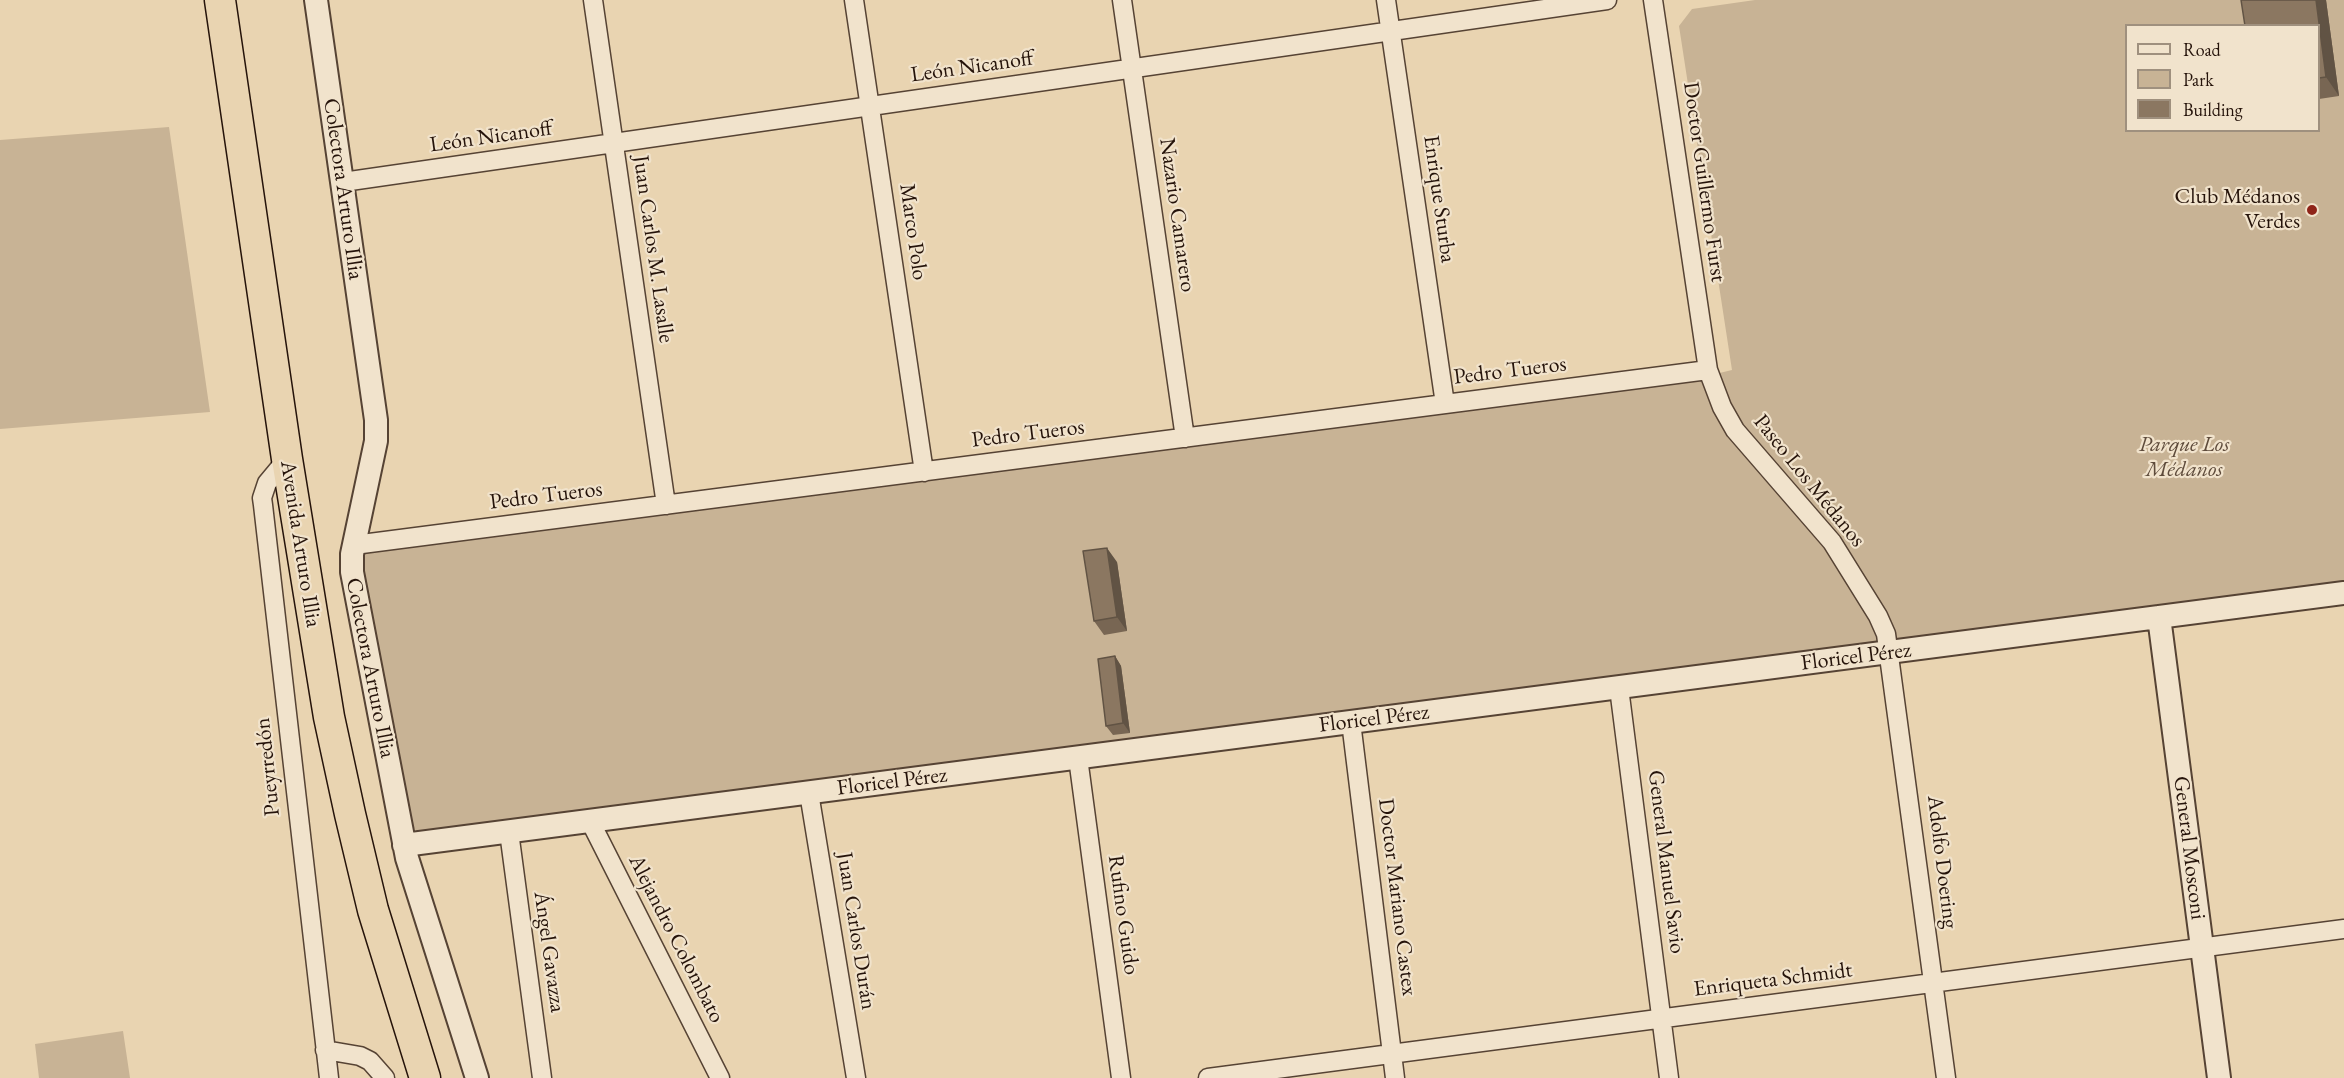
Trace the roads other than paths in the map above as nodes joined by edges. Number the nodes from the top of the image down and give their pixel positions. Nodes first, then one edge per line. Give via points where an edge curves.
1 (220, 0) edge
2 (316, 0) edge
3 (593, 0) edge
4 (854, 0) edge
5 (1122, 0) edge
6 (1386, 0) edge
7 (1607, 0) edge
8 (1653, 0) edge
9 (1391, 31) junction
10 (1132, 69) junction
11 (870, 106) junction
12 (614, 143) junction
13 (343, 182) junction
14 (1708, 370) junction
15 (1445, 404) junction
16 (1185, 438) junction
17 (286, 459) junction
18 (924, 472) junction
19 (666, 505) junction
20 (354, 545) junction
21 (2344, 593) edge
22 (2159, 617) junction
23 (1890, 652) junction
24 (1619, 688) junction
25 (1351, 722) junction
26 (1078, 758) junction
27 (809, 793) junction
28 (590, 821) junction
29 (509, 832) junction
30 (404, 845) junction
31 (2344, 929) edge
32 (2202, 948) junction
33 (1933, 983) junction
34 (1662, 1019) junction
35 (325, 1050) junction
36 (1392, 1054) junction
37 (329, 1078) edge
38 (385, 1078) edge
39 (425, 1078) edge
40 (477, 1078) edge
41 (542, 1078) edge
42 (720, 1078) edge
43 (856, 1078) edge
44 (1121, 1078) edge
45 (1208, 1078) edge
46 (1395, 1078) edge
47 (1669, 1078) edge
48 (1946, 1078) edge
49 (2219, 1078) edge

1 - 17 highway, Avenida Arturo Illia
2 - 13 street, Colectora Arturo Illia
3 - 12 street, Juan Carlos M. Lasalle
4 - 11 street, Marco Polo
5 - 10 street, Nazario Camarero
6 - 9 street, Enrique Sturba
7 - 9 street, León Nicanoff
8 - 14 street, Doctor Guillermo Furst
9 - 10 street, León Nicanoff
9 - 15 street, Enrique Sturba
10 - 11 street, León Nicanoff
10 - 16 street, Nazario Camarero
11 - 12 street, León Nicanoff
11 - 18 street, Marco Polo
12 - 13 street, León Nicanoff
12 - 19 street, Juan Carlos M. Lasalle
13 - 20 street, Colectora Arturo Illia via 376,420 374,451
14 - 15 street, Pedro Tueros
14 - 23 street, Paseo Los Médanos via 1735,430 1825,533 1846,563 1883,625
15 - 16 street, Pedro Tueros
16 - 18 street, Pedro Tueros
17 - 35 street, Pueyrredón via 267,483 262,498
17 - 39 highway, Avenida Arturo Illia via 317,652 345,793 382,942
18 - 19 street, Pedro Tueros
19 - 20 street, Pedro Tueros
20 - 30 street, Colectora Arturo Illia via 352,572
21 - 22 street, Floricel Pérez
22 - 23 street, Floricel Pérez
22 - 32 street, General Mosconi
23 - 24 street, Floricel Pérez
23 - 33 street, Adolfo Doering
24 - 25 street, Floricel Pérez
24 - 34 street, General Manuel Savio
25 - 26 street, Floricel Pérez
25 - 36 street, Doctor Mariano Castex
26 - 27 street, Floricel Pérez
26 - 44 street, Rufino Guido
27 - 28 street, Floricel Pérez
27 - 43 street, Juan Carlos Durán
28 - 29 street, Floricel Pérez
28 - 42 street, Alejandro Colombato
29 - 30 street, Floricel Pérez
29 - 41 street, Ángel Gavazza
30 - 40 street, Colectora Arturo Illia
31 - 32 street, Enriqueta Schmidt
32 - 33 street, Enriqueta Schmidt
32 - 49 street, General Mosconi
33 - 34 street, Enriqueta Schmidt
33 - 48 street, Adolfo Doering
34 - 36 street, Enriqueta Schmidt
34 - 47 street, General Manuel Savio
35 - 37 street, Pueyrredón
35 - 38 street via 360,1056
36 - 45 street, Enriqueta Schmidt
36 - 46 street, Doctor Mariano Castex

